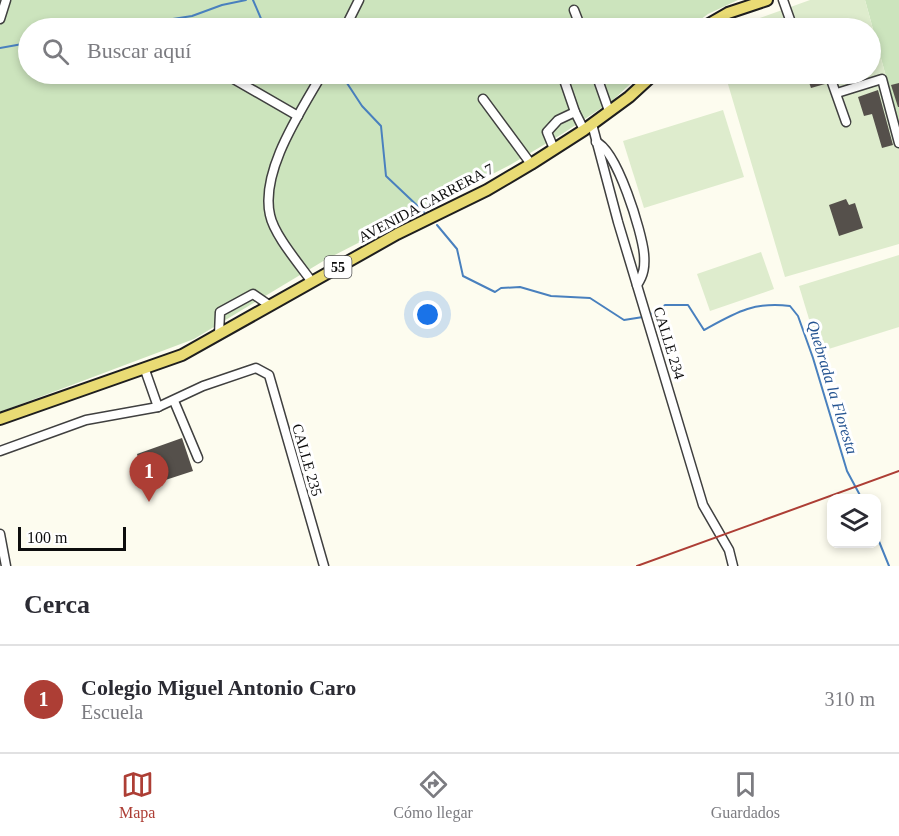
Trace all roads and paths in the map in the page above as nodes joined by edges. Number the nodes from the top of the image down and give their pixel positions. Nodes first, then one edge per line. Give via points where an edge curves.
1 (6, 0) edge
2 (359, 0) edge
3 (767, 0) edge
4 (783, 0) edge
5 (574, 10) dead end
6 (350, 18) edge
7 (577, 18) edge
8 (719, 18) edge
9 (789, 18) edge
10 (0, 19) edge
11 (881, 79) edge
12 (242, 84) edge
13 (316, 84) edge
14 (565, 84) edge
15 (600, 84) edge
16 (642, 84) edge
17 (834, 84) edge
18 (866, 84) edge
19 (837, 93) junction
20 (483, 99) dead end
21 (609, 111) junction
22 (574, 112) junction
23 (298, 116) junction
24 (846, 122) dead end
25 (588, 127) junction
26 (597, 142) junction
27 (899, 143) edge
28 (554, 149) junction
29 (531, 164) junction
30 (312, 282) junction
31 (637, 285) junction
32 (269, 305) junction
33 (219, 334) junction
34 (145, 370) junction
35 (174, 400) junction
36 (159, 407) junction
37 (0, 419) edge
38 (0, 451) edge
39 (198, 458) dead end
40 (0, 534) edge
41 (6, 566) edge
42 (324, 566) edge
43 (733, 566) edge

1 - 10 street
2 - 6 street
3 - 8 main road
4 - 9 street
5 - 7 street
11 - 27 street
12 - 23 street
13 - 23 street
14 - 22 street, CALLE 234
15 - 21 street
16 - 21 main road, AVENIDA CARRERA 7 / 55
17 - 19 street
18 - 19 street
19 - 24 street
20 - 29 street
21 - 25 main road, AVENIDA CARRERA 7 / 55
22 - 25 street, CALLE 234
22 - 28 street via 549,128 548,138
23 - 30 street via 272,171 270,216
25 - 26 street, CALLE 234
25 - 28 main road, AVENIDA CARRERA 7 / 55
26 - 31 street, CALLE 234
26 - 31 street via 615,163 639,232 645,267
28 - 29 main road, AVENIDA CARRERA 7 / 55
29 - 30 main road, AVENIDA CARRERA 7 / 55
30 - 32 main road, AVENIDA CARRERA 7 / 55
31 - 43 street, CALLE 234 via 704,505 729,550
32 - 33 main road, AVENIDA CARRERA 7 / 55
32 - 33 street via 253,294 220,312
33 - 34 main road, AVENIDA CARRERA 7 / 55
34 - 36 street
34 - 37 main road, AVENIDA CARRERA 7 / 55
35 - 36 street
35 - 39 street
35 - 42 street, CALLE 235 via 256,368 269,375
36 - 38 street via 86,420
40 - 41 street

